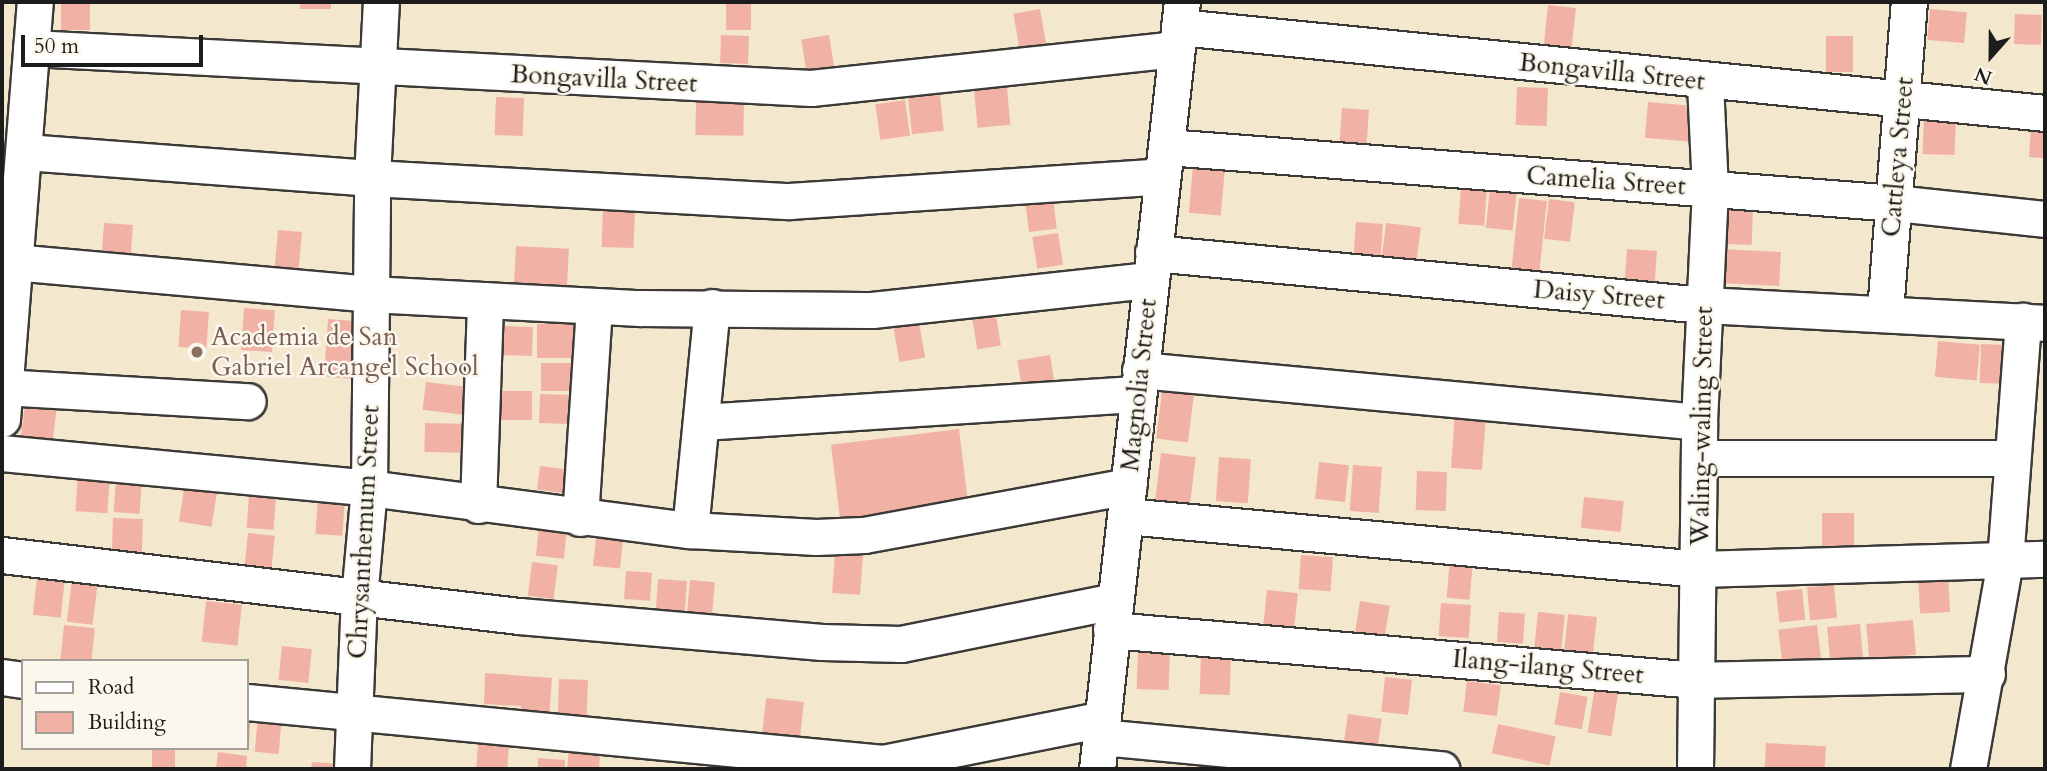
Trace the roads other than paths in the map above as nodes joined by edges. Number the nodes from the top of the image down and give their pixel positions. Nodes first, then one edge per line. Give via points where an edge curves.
1 (34, 2) edge
2 (381, 2) edge
3 (1909, 2) edge
4 (1179, 26) edge
5 (21, 55) edge
6 (378, 68) junction
7 (1705, 82) junction
8 (1904, 99) junction
9 (2045, 113) edge
10 (17, 161) edge
11 (1164, 161) junction
12 (372, 178) junction
13 (1710, 189) junction
14 (1895, 203) junction
15 (2045, 219) edge
16 (10, 262) edge
17 (1151, 267) junction
18 (370, 294) junction
19 (485, 300) junction
20 (1703, 305) junction
21 (594, 306) junction
22 (712, 307) junction
23 (1885, 312) junction
24 (2034, 322) edge
25 (1139, 382) junction
26 (4, 398) edge
27 (248, 401) dead end
28 (702, 422) junction
29 (1699, 422) junction
30 (2, 453) edge
31 (1700, 458) junction
32 (2012, 458) junction
33 (369, 488) junction
34 (1127, 501) junction
35 (478, 505) junction
36 (580, 518) junction
37 (690, 530) junction
38 (2, 555) edge
39 (2045, 559) edge
40 (2005, 561) junction
41 (1699, 569) junction
42 (359, 598) junction
43 (1113, 615) junction
44 (1987, 674) junction
45 (2, 677) edge
46 (21, 680) edge
47 (1696, 680) junction
48 (248, 702) edge
49 (356, 712) junction
50 (1100, 742) edge
51 (352, 769) edge
52 (1440, 769) edge
53 (1695, 769) edge
54 (1968, 769) edge

1 - 5 street
2 - 6 street, Chrysanthemum Street
3 - 8 street, Cattleya Street
4 - 6 street, Bongavilla Street via 811,88
4 - 7 street, Bongavilla Street
4 - 11 street, Magnolia Street
5 - 6 street, Bongavilla Street
5 - 10 street
6 - 12 street, Chrysanthemum Street
7 - 8 street, Bongavilla Street
7 - 13 street, Waling-waling Street
8 - 9 street, Bongavilla Street
8 - 14 street, Cattleya Street
10 - 12 street, Camelia Street
10 - 16 street
11 - 12 street, Camelia Street via 789,201
11 - 13 street, Camelia Street
11 - 17 street, Magnolia Street
12 - 18 street, Chrysanthemum Street
13 - 14 street, Camelia Street
13 - 20 street, Waling-waling Street
14 - 15 street, Camelia Street
14 - 23 street, Cattleya Street
16 - 18 street, Daisy Street
16 - 26 street
17 - 20 street, Daisy Street
17 - 22 street, Daisy Street via 872,310
17 - 25 street, Magnolia Street
18 - 19 street, Daisy Street
18 - 33 street, Chrysanthemum Street
19 - 21 street, Daisy Street
19 - 35 street
20 - 23 street, Daisy Street
20 - 29 street, Waling-waling Street
21 - 22 street, Daisy Street
21 - 36 street
22 - 28 street
23 - 24 street, Daisy Street
24 - 32 street
25 - 28 street via 800,419
25 - 29 street
25 - 34 street, Magnolia Street
26 - 27 street
28 - 37 street
29 - 31 street, Waling-waling Street
30 - 33 street
31 - 32 street
31 - 41 street, Waling-waling Street
32 - 40 street
33 - 35 street
33 - 42 street, Chrysanthemum Street
34 - 37 street via 864,535
34 - 41 street
34 - 43 street, Magnolia Street
35 - 36 street
36 - 37 street
38 - 42 street, Ilang-ilang Street
39 - 40 street
40 - 41 street
40 - 44 street
41 - 47 street, Waling-waling Street
42 - 43 street, Ilang-ilang Street via 665,631 901,644
42 - 49 street, Chrysanthemum Street
43 - 47 street, Ilang-ilang Street
43 - 50 street, Magnolia Street
44 - 47 street, Ilang-ilang Street
44 - 54 street
45 - 46 street
47 - 53 street, Waling-waling Street
48 - 49 street
49 - 50 street via 883,763
49 - 51 street, Chrysanthemum Street
50 - 52 street

